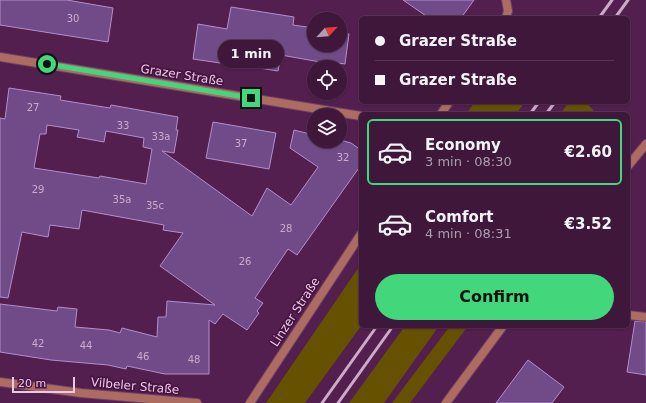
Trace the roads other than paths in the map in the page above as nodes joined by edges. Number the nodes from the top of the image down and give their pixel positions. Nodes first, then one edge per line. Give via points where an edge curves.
1 (506, 0) edge
2 (506, 16) edge
3 (0, 57) edge
4 (359, 116) edge
5 (646, 144) edge
6 (630, 164) edge
7 (359, 237) edge
8 (630, 314) edge
9 (646, 317) edge
10 (502, 328) edge
11 (0, 382) edge
12 (197, 403) edge
13 (250, 403) edge
14 (446, 403) edge

1 - 2 street
3 - 4 street, Grazer Straße
5 - 6 street
7 - 13 street, Linzer Straße
8 - 9 street
10 - 14 street
11 - 12 street, Vilbeler Straße via 81,393

